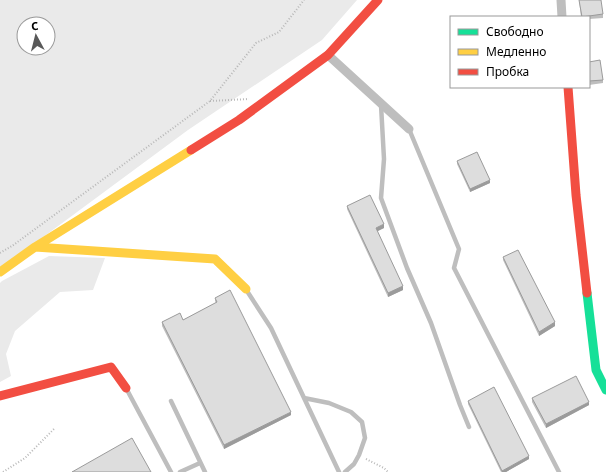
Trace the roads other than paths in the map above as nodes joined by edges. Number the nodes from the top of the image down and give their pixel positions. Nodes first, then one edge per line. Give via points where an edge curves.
1 (378, 0) edge
2 (561, 0) edge
3 (562, 16) edge
4 (328, 55) junction
5 (568, 88) edge
6 (381, 103) junction
7 (409, 129) joint
8 (35, 247) junction
9 (0, 272) edge
10 (246, 289) joint
11 (126, 388) joint
12 (606, 390) edge
13 (0, 396) edge
14 (304, 398) junction
15 (170, 401) dead end
16 (469, 428) dead end
17 (200, 463) junction
18 (171, 472) edge
19 (180, 472) edge
20 (205, 472) edge
21 (339, 472) edge
22 (345, 472) edge
23 (559, 472) edge

1 - 4 street
2 - 3 street
4 - 6 street
4 - 8 street via 239,120
5 - 12 street via 576,195 596,370
6 - 7 street
6 - 16 lane via 384,159 381,198 431,323
7 - 23 lane via 458,249 454,268
8 - 9 street
8 - 10 street via 215,259
10 - 14 lane via 271,328
11 - 13 street via 111,368
11 - 18 lane
14 - 21 lane
14 - 22 lane via 344,409 362,422 365,438 354,464
15 - 17 lane
17 - 19 lane
17 - 20 lane

